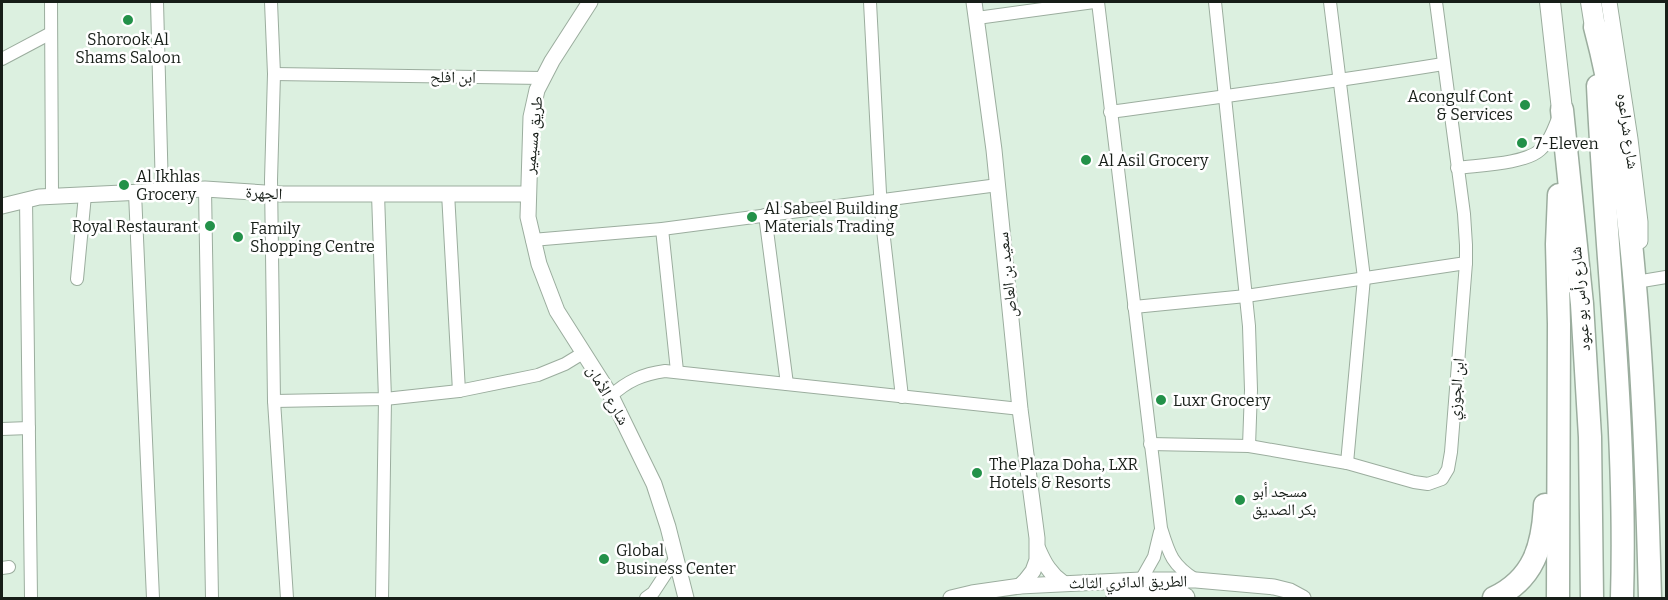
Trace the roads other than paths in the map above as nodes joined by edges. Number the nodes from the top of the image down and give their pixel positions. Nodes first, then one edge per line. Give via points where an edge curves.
1 (51, 2) edge
2 (157, 2) edge
3 (271, 2) edge
4 (590, 2) edge
5 (870, 2) edge
6 (974, 2) edge
7 (1096, 2) edge
8 (1215, 2) edge
9 (1330, 2) edge
10 (1436, 2) edge
11 (1550, 2) edge
12 (1591, 2) edge
13 (1609, 2) edge
14 (977, 18) junction
15 (1595, 27) junction
16 (51, 33) junction
17 (2, 59) edge
18 (1443, 64) junction
19 (274, 74) junction
20 (543, 78) junction
21 (1340, 81) junction
22 (1226, 96) junction
23 (1562, 110) junction
24 (1110, 112) junction
25 (1456, 168) junction
26 (998, 185) junction
27 (205, 189) junction
28 (162, 192) junction
29 (135, 193) junction
30 (271, 193) junction
31 (448, 193) junction
32 (378, 194) junction
33 (527, 194) junction
34 (85, 195) junction
35 (52, 196) junction
36 (26, 199) junction
37 (880, 200) junction
38 (2, 206) edge
39 (765, 215) junction
40 (662, 229) junction
41 (532, 240) junction
42 (1466, 263) junction
43 (1634, 271) junction
44 (1666, 277) edge
45 (1364, 278) junction
46 (77, 279) dead end
47 (1246, 296) junction
48 (1134, 306) junction
49 (1559, 324) junction
50 (583, 353) junction
51 (677, 371) junction
52 (787, 384) junction
53 (459, 391) junction
54 (611, 396) junction
55 (902, 397) junction
56 (385, 399) junction
57 (274, 401) junction
58 (1020, 409) junction
59 (29, 428) junction
60 (2, 429) edge
61 (1150, 444) junction
62 (1249, 446) junction
63 (1347, 463) junction
64 (1647, 512) junction
65 (1161, 528) junction
66 (1038, 549) junction
67 (676, 558) junction
68 (1666, 573) edge
69 (1140, 580) junction
70 (1196, 580) junction
71 (1063, 583) junction
72 (1020, 586) junction
73 (31, 598) edge
74 (153, 598) edge
75 (212, 598) edge
76 (287, 598) edge
77 (382, 598) edge
78 (646, 598) edge
79 (686, 598) edge
80 (951, 598) edge
81 (1117, 598) edge
82 (1184, 598) edge
83 (1303, 598) edge
84 (1494, 598) edge
85 (1558, 598) edge
86 (1592, 598) edge
87 (1622, 598) edge
88 (1650, 598) edge

1 - 16 street
2 - 28 street
3 - 19 street
4 - 20 street
5 - 37 street
6 - 14 street, سعيد بن العاص
7 - 14 street
7 - 24 street
8 - 22 street
9 - 21 street
10 - 18 street, ابن الجوزي
11 - 23 main road, شارع رأس بو عبود
12 - 15 main road, شارع رأس بو عبود
13 - 43 street, شارع شراعوه via 1640,222
14 - 26 street, سعيد بن العاص
15 - 43 highway via 1614,109
15 - 87 highway, شارع رأس بو عبود via 1620,434
16 - 17 street
16 - 35 street
18 - 21 street
18 - 25 street, ابن الجوزي
19 - 20 street, ابن افلح
19 - 30 street
20 - 33 street, طريق مسيمير via 533,103
21 - 22 street
21 - 45 street
22 - 24 street
22 - 47 street
23 - 25 street via 1547,141 1533,155
23 - 49 highway via 1557,244
23 - 86 highway, شارع رأس بو عبود via 1582,304 1590,437
24 - 48 street
25 - 42 street, ابن الجوزي via 1464,214
26 - 37 street
26 - 58 street, سعيد بن العاص
27 - 28 street, الجهرة
27 - 30 street, الجهرة
27 - 75 street
28 - 29 street, الجهرة
29 - 34 street, الجهرة
29 - 74 street
30 - 32 street, الجهرة
30 - 57 street
31 - 32 street, الجهرة
31 - 33 street, الجهرة
31 - 53 street
32 - 56 street
33 - 41 street, شارع الأمان
34 - 35 street, الجهرة
34 - 46 street
35 - 36 street, الجهرة
36 - 38 street, الجهرة
36 - 59 street
37 - 39 street
37 - 55 street
39 - 40 street
39 - 52 street
40 - 41 street
40 - 51 street
41 - 50 street, شارع الأمان via 554,303
42 - 45 street
42 - 63 street, ابن الجوزي via 1449,469 1442,479 1428,484
43 - 44 street
43 - 64 highway
45 - 47 street
45 - 63 street
47 - 48 street
47 - 62 street via 1251,390
48 - 61 street
49 - 84 highway via 1542,538 1522,577
49 - 85 highway
50 - 53 street via 538,375
50 - 54 street, شارع الأمان
51 - 52 street
51 - 54 street via 641,376
52 - 55 street
53 - 56 street
54 - 67 street, شارع الأمان via 654,484
55 - 58 street
56 - 57 street
56 - 77 street
57 - 76 street
58 - 66 street, سعيد بن العاص
59 - 60 street
59 - 73 street
61 - 62 street, ابن الجوزي
61 - 65 street
62 - 63 street, ابن الجوزي
64 - 68 highway
64 - 88 highway
65 - 69 street via 1155,557
65 - 70 street via 1173,562
66 - 71 street, سعيد بن العاص via 1047,568
66 - 72 street, سعيد بن العاص via 1033,571
67 - 78 street via 653,594
67 - 79 street, شارع الأمان
69 - 70 street, الطريق الدائري الثالث
69 - 71 street, الطريق الدائري الثالث
70 - 83 street, الطريق الدائري الثالث via 1283,589
71 - 72 street, الطريق الدائري الثالث
72 - 80 street, الطريق الدائري الثالث
81 - 82 highway, الطريق الدائري الثالث

